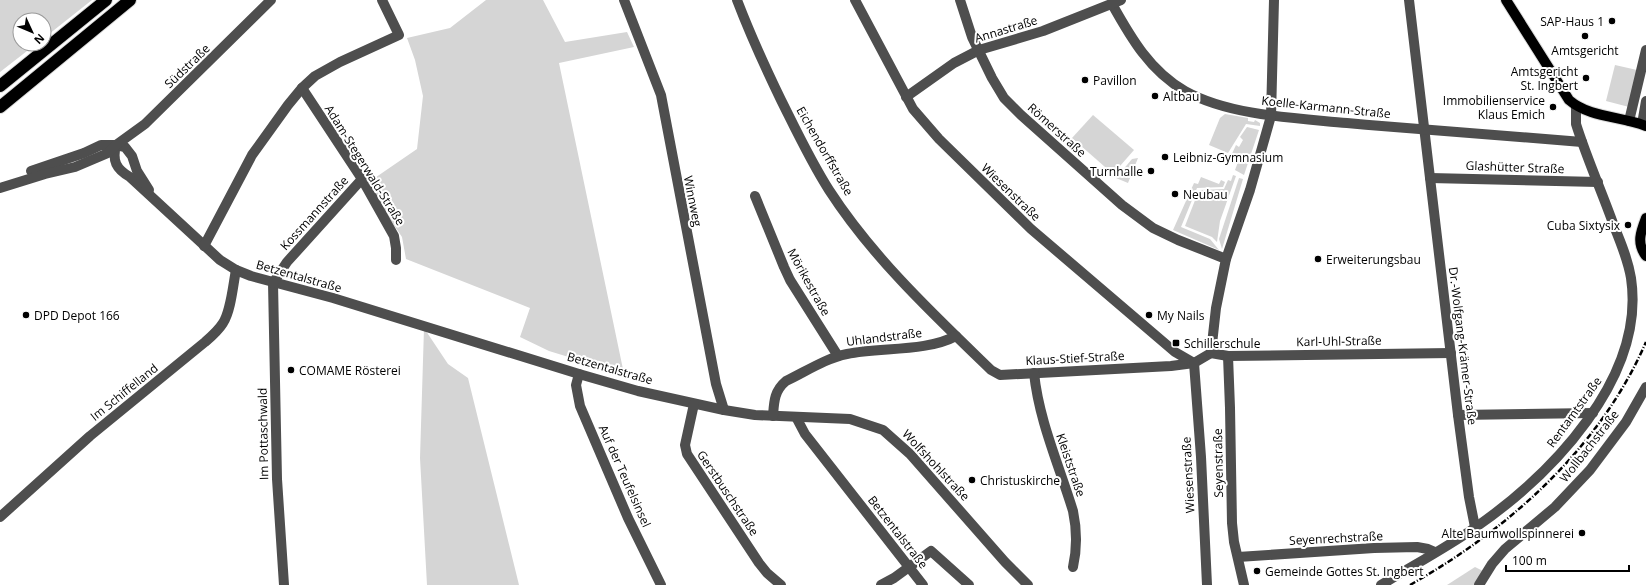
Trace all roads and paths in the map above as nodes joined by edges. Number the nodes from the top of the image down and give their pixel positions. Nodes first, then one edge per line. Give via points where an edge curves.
1 (106, 0) edge
2 (130, 0) edge
3 (271, 0) edge
4 (382, 0) edge
5 (624, 0) edge
6 (737, 0) edge
7 (855, 0) edge
8 (960, 0) edge
9 (1274, 0) edge
10 (1409, 0) edge
11 (1506, 0) edge
12 (1117, 2) edge
13 (980, 50) junction
14 (1646, 50) edge
15 (0, 86) edge
16 (302, 88) junction
17 (906, 97) junction
18 (1646, 101) edge
19 (1576, 106) junction
20 (0, 107) edge
21 (1271, 116) junction
22 (1629, 121) junction
23 (1644, 125) edge
24 (1425, 130) junction
25 (1582, 142) junction
26 (116, 145) junction
27 (1430, 178) junction
28 (362, 179) junction
29 (0, 182) edge
30 (1598, 182) junction
31 (0, 188) edge
32 (755, 196) dead end
33 (158, 203) junction
34 (1646, 218) edge
35 (204, 246) junction
36 (1646, 256) edge
37 (1226, 259) junction
38 (396, 260) dead end
39 (236, 270) junction
40 (273, 283) junction
41 (956, 336) junction
42 (969, 348) joint
43 (1211, 353) junction
44 (1451, 353) junction
45 (838, 356) junction
46 (1228, 356) junction
47 (1194, 363) junction
48 (1034, 373) junction
49 (578, 374) junction
50 (1646, 387) edge
51 (694, 404) junction
52 (724, 410) junction
53 (1593, 413) junction
54 (1458, 414) junction
55 (773, 416) junction
56 (796, 417) junction
57 (0, 517) edge
58 (1475, 527) junction
59 (1435, 552) junction
60 (1238, 557) junction
61 (909, 567) junction
62 (1072, 567) dead end
63 (284, 585) edge
64 (661, 585) edge
65 (781, 585) edge
66 (881, 585) edge
67 (923, 585) edge
68 (969, 585) edge
69 (1028, 585) edge
70 (1207, 585) edge
71 (1244, 585) edge
72 (1381, 585) edge
73 (1479, 585) edge

1 - 15 highway
2 - 20 highway
3 - 26 street, Südstraße via 145,124
4 - 16 street via 399,34 340,62 315,76
5 - 52 street, Winnweg via 661,95 716,384
6 - 41 street, Eichendorffstraße via 759,54 830,191 872,248
7 - 17 street, Wiesenstraße
8 - 13 street, Römerstraße via 972,36
9 - 21 street
10 - 24 street, Dr.-Wolfgang-Krämer-Straße
11 - 19 main road via 1563,92
12 - 13 street, Annastraße via 1043,31
12 - 21 street, Koelle-Karmann-Straße via 1138,49 1170,82 1186,92 1221,106
13 - 17 street, Annastraße via 954,63
13 - 37 street, Römerstraße via 1004,98 1122,205 1153,228
14 - 22 street
16 - 28 street, Adam-Stegerwald-Straße
16 - 35 street via 252,155
17 - 47 street, Wiesenstraße via 939,139 1031,229 1175,352
18 - 23 street
19 - 22 main road
19 - 25 street, Rentamtstraße via 1576,124
21 - 24 street, Koelle-Karmann-Straße
21 - 37 street via 1250,190
22 - 23 main road
24 - 25 street, Koelle-Karmann-Straße
24 - 27 street, Dr.-Wolfgang-Krämer-Straße
25 - 30 street, Rentamtstraße
26 - 29 street, Südstraße via 101,145
26 - 31 street, Südstraße via 108,153 87,162
26 - 33 street via 125,147 132,156 137,171
26 - 33 street via 113,156 116,164
27 - 30 street, Glashütter Straße
27 - 44 street, Dr.-Wolfgang-Krämer-Straße
28 - 38 street, Adam-Stegerwald-Straße via 394,236
28 - 40 street, Kossmannstraße via 287,262
30 - 53 street, Rentamtstraße via 1627,261 1632,285 1633,313 1626,351 1618,372
32 - 45 street, Mörikestraße via 784,267
33 - 35 street, Betzentalstraße
34 - 36 main road via 1639,239
35 - 39 street, Betzentalstraße
37 - 43 street via 1216,308
39 - 40 street, Betzentalstraße
39 - 57 street, Im Schiffelland via 227,315 218,330 59,462
40 - 49 street, Betzentalstraße via 332,298
40 - 63 street, Im Pottaschwald via 277,479
41 - 42 street, Eichendorffstraße
41 - 45 street, Uhlandstraße via 926,345
42 - 48 street, Klaus-Stief-Straße via 991,370 1000,375
43 - 46 street
43 - 47 street
44 - 46 street, Karl-Uhl-Straße
44 - 54 street, Dr.-Wolfgang-Krämer-Straße
45 - 55 street, Uhlandstraße via 780,385 774,398
46 - 60 street, Seyenstraße via 1232,522
47 - 48 street, Klaus-Stief-Straße
47 - 70 street, Wiesenstraße
48 - 62 street, Kleiststraße via 1040,413 1074,511 1076,545
49 - 51 street, Betzentalstraße
49 - 64 street, Auf der Teufelsinsel via 576,385 580,406 628,518
50 - 73 street, Wollbachstraße via 1626,422 1590,470 1555,507 1504,549
51 - 52 street, Betzentalstraße
51 - 65 street, Gerstbuschstraße via 684,445 687,454 759,563
52 - 55 street, Betzentalstraße
53 - 54 street
53 - 58 street, Rentamtstraße via 1553,463
54 - 58 street, Dr.-Wolfgang-Krämer-Straße
55 - 56 street, Betzentalstraße
56 - 61 street, Betzentalstraße via 806,434
56 - 69 street, Wolfshohlstraße via 850,419 888,434 910,454
58 - 59 street, Rentamtstraße
59 - 60 street, Seyenrechstraße via 1418,547 1374,548
59 - 72 street, Rentamtstraße
60 - 71 street, Seyenstraße
61 - 66 street
61 - 67 street, Betzentalstraße
61 - 68 street via 929,552 933,552

